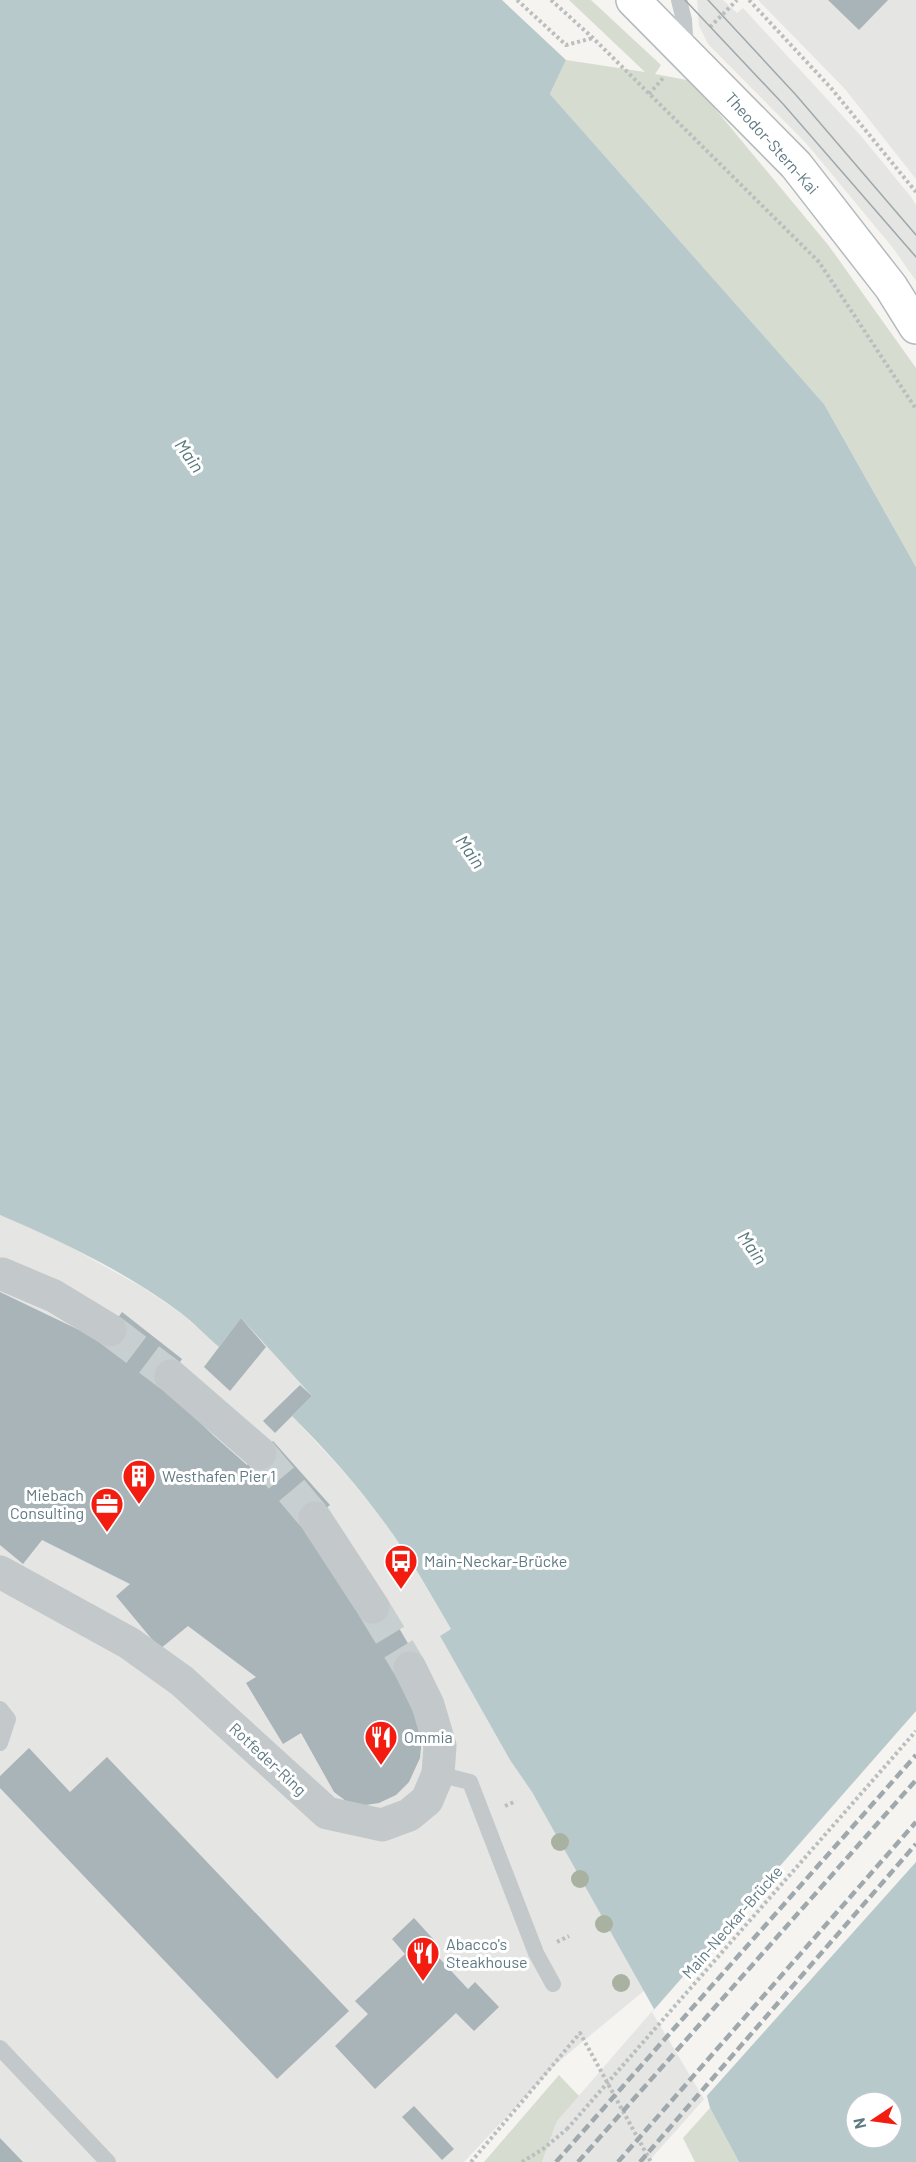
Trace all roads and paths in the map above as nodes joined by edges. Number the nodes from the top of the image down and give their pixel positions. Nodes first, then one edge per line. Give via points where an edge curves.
1 (517, 0) edge
2 (551, 0) edge
3 (679, 0) edge
4 (749, 0) edge
5 (645, 2) edge
6 (593, 38) junction
7 (686, 52) junction
8 (916, 192) edge
9 (916, 327) edge
10 (916, 409) edge
11 (2, 1274) dead end
12 (110, 1330) tunnel mouth
13 (171, 1376) tunnel mouth
14 (260, 1454) tunnel mouth
15 (315, 1518) tunnel mouth
16 (0, 1572) edge
17 (373, 1607) tunnel mouth
18 (410, 1668) tunnel mouth
19 (0, 1709) edge
20 (916, 1731) edge
21 (0, 1743) edge
22 (438, 1774) junction
23 (553, 1984) dead end
24 (0, 2048) edge
25 (108, 2162) edge
26 (471, 2162) edge
27 (522, 2162) edge
28 (651, 2162) edge

1 - 6 path via 566,45
2 - 6 path
3 - 7 lane
4 - 8 path via 831,88
5 - 7 main road, Theodor-Stern-Kai
6 - 10 path via 819,262
7 - 9 main road, Theodor-Stern-Kai via 796,165 891,287
11 - 12 street via 54,1296
13 - 14 street
15 - 17 street
16 - 22 street, Rotfeder-Ring via 129,1643 182,1681 327,1813 382,1825 409,1815 427,1800
18 - 22 street, Rotfeder-Ring via 428,1705 440,1746
19 - 21 lane via 8,1719
20 - 27 path, Main-Neckar-Brücke, bridge via 567,2129
22 - 23 lane via 470,1782 537,1953
24 - 25 lane
26 - 28 path via 580,2033

